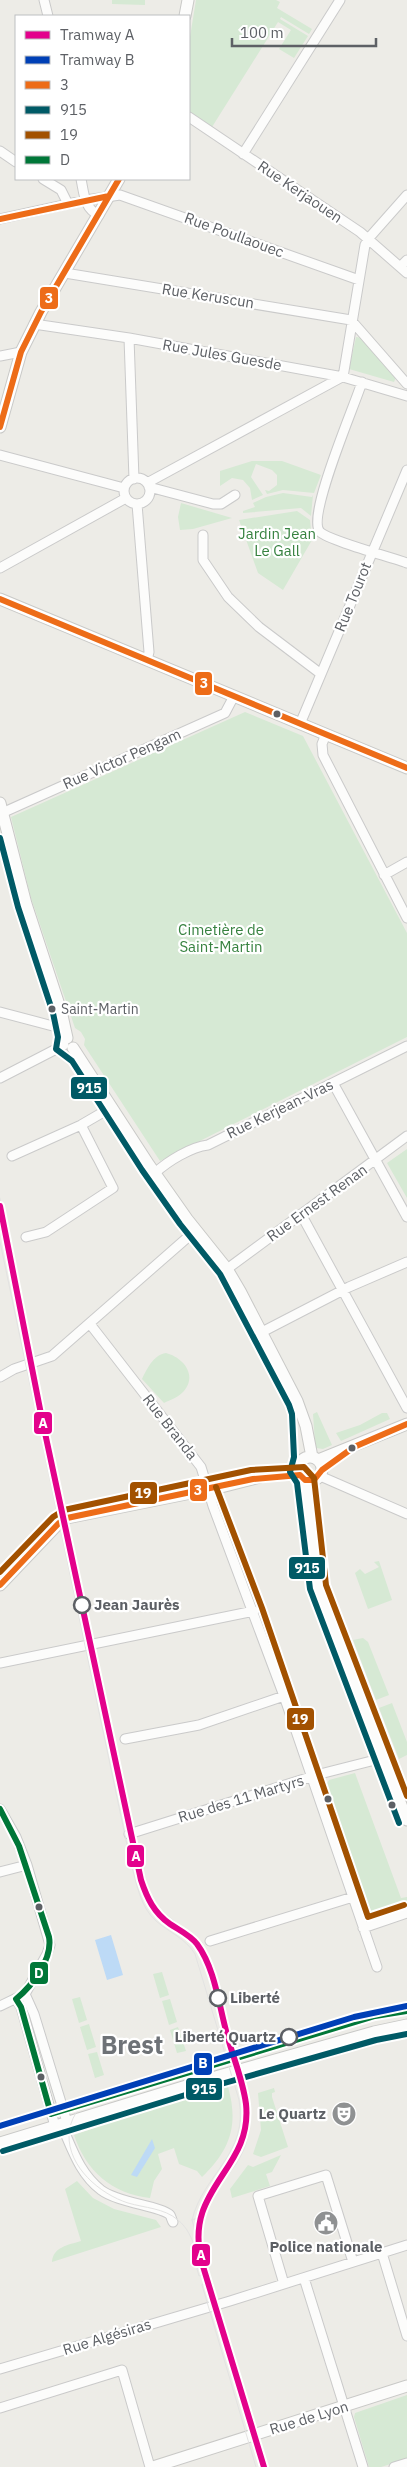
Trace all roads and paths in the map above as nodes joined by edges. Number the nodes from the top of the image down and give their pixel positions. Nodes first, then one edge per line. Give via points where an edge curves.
1 (44, 0) edge
2 (188, 0) edge
3 (340, 0) edge
4 (48, 15) edge
5 (185, 15) edge
6 (190, 117) edge
7 (0, 151) edge
8 (244, 154) junction
9 (15, 161) edge
10 (44, 180) edge
11 (81, 180) edge
12 (118, 180) edge
13 (407, 195) edge
14 (109, 196) junction
15 (86, 200) junction
16 (68, 204) junction
17 (99, 215) junction
18 (0, 219) edge
19 (368, 239) junction
20 (407, 260) edge
21 (404, 270) edge
22 (65, 272) junction
23 (359, 280) junction
24 (352, 320) junction
25 (34, 324) junction
26 (129, 338) junction
27 (21, 352) junction
28 (0, 356) edge
29 (343, 377) junction
30 (362, 382) junction
31 (407, 384) edge
32 (407, 396) edge
33 (0, 427) edge
34 (0, 455) edge
35 (407, 470) edge
36 (134, 479) junction
37 (148, 485) junction
38 (124, 488) junction
39 (234, 495) dead end
40 (126, 498) junction
41 (137, 504) junction
42 (203, 535) dead end
43 (372, 551) junction
44 (407, 563) edge
45 (0, 568) edge
46 (0, 599) edge
47 (147, 660) junction
48 (321, 674) junction
49 (234, 696) junction
50 (300, 724) junction
51 (326, 734) junction
52 (407, 768) edge
53 (1, 808) edge
54 (407, 862) edge
55 (384, 874) junction
56 (407, 918) edge
57 (0, 1012) edge
58 (67, 1040) junction
59 (407, 1046) edge
60 (0, 1078) edge
61 (333, 1083) junction
62 (112, 1107) junction
63 (80, 1125) junction
64 (407, 1136) edge
65 (12, 1156) dead end
66 (375, 1160) junction
67 (155, 1173) junction
68 (301, 1214) junction
69 (407, 1217) edge
70 (196, 1230) junction
71 (26, 1236) dead end
72 (407, 1262) edge
73 (227, 1269) junction
74 (343, 1290) junction
75 (90, 1324) junction
76 (262, 1332) junction
77 (0, 1377) edge
78 (407, 1408) edge
79 (407, 1424) edge
80 (310, 1469) junction
81 (208, 1490) junction
82 (407, 1514) edge
83 (0, 1585) edge
84 (254, 1611) junction
85 (0, 1663) edge
86 (284, 1696) junction
87 (125, 1739) dead end
88 (382, 1758) junction
89 (312, 1776) junction
90 (0, 1809) edge
91 (407, 1820) edge
92 (129, 1834) dead end
93 (27, 1865) junction
94 (0, 1872) edge
95 (353, 1897) junction
96 (407, 1913) edge
97 (363, 1928) junction
98 (210, 1941) dead end
99 (377, 1967) dead end
100 (25, 1994) junction
101 (16, 1999) junction
102 (0, 2006) edge
103 (407, 2025) edge
104 (61, 2124) junction
105 (0, 2143) edge
106 (173, 2222) dead end
107 (407, 2245) edge
108 (382, 2253) junction
109 (353, 2262) junction
110 (304, 2278) junction
111 (284, 2284) junction
112 (407, 2336) edge
113 (0, 2369) edge
114 (407, 2386) edge
115 (344, 2406) junction
116 (0, 2408) edge
117 (407, 2463) edge
118 (151, 2467) edge
119 (363, 2467) edge
120 (394, 2467) edge

1 - 4 street
2 - 5 main road
3 - 8 street
6 - 8 street, Rue Kerjaouen
7 - 9 street
8 - 19 street, Rue Kerjaouen
10 - 16 street via 61,190
11 - 15 street
12 - 14 main road
13 - 19 street
14 - 15 street, Rue Poullaouec
14 - 17 main road
14 - 23 street, Rue Poullaouec via 120,195
15 - 16 street, Rue Poullaouec
15 - 17 street via 91,211
16 - 18 street, Rue Poullaouec
17 - 22 main road
19 - 21 street, Rue Kerjaouen
19 - 23 street
20 - 21 street
22 - 24 street, Rue Keruscun
22 - 25 main road
23 - 24 street
24 - 29 street
24 - 31 street
25 - 26 street, Rue Jules Guesde
25 - 27 main road
26 - 29 street, Rue Jules Guesde
26 - 36 street
27 - 28 street
27 - 33 main road
29 - 30 street, Rue Jules Guesde
29 - 37 street
30 - 32 street, Rue Jules Guesde
30 - 43 street via 320,497 316,522 321,533
34 - 38 street
35 - 43 street, Rue Tourot
36 - 37 street via 141,479
36 - 38 street
37 - 39 street via 213,504 221,504
37 - 41 street via 148,499
38 - 40 street
40 - 41 street
40 - 45 street
41 - 47 street via 149,652
42 - 48 street via 203,560 228,597 259,627
43 - 44 street
43 - 48 street, Rue Tourot
46 - 47 main road
47 - 49 main road
48 - 50 street, Rue Tourot
49 - 50 main road
49 - 53 street, Rue Victor Pengam via 225,713
50 - 51 main road
51 - 52 main road
51 - 55 street via 322,744 323,755
53 - 58 main road
54 - 55 street
55 - 56 street
57 - 58 street via 48,1023
58 - 60 street
58 - 62 main road
59 - 61 street, Rue Kerjean-Vras
61 - 66 street
61 - 67 street, Rue Kerjean-Vras via 208,1145 200,1146
62 - 63 street
62 - 67 main road
63 - 65 street
63 - 71 street via 113,1188 46,1232
64 - 66 street, Rue Ernest Renan
66 - 68 street, Rue Ernest Renan
66 - 69 street
67 - 70 main road
68 - 73 street, Rue Ernest Renan
68 - 74 street
70 - 73 main road
70 - 75 street
72 - 74 street
73 - 76 main road
74 - 76 street
74 - 78 street
75 - 77 street via 52,1356
75 - 81 street, Rue Branda via 201,1467
76 - 80 main road via 306,1426
79 - 80 main road
80 - 81 main road
80 - 82 street
80 - 88 main road via 312,1544 318,1587
81 - 83 main road via 74,1516 59,1523
81 - 84 street, Rue Branda
84 - 85 street
84 - 86 street, Rue Branda
86 - 87 street via 199,1725
86 - 89 street, Rue Branda
88 - 89 street, Rue des 11 Martyrs
88 - 91 main road
89 - 92 street, Rue des 11 Martyrs
89 - 95 street, Rue Branda
90 - 93 street
93 - 94 street
93 - 100 street via 50,1945
95 - 97 street, Rue Branda
95 - 98 street
96 - 97 street
97 - 99 street, Rue Branda
100 - 101 street
100 - 104 street via 34,2014
101 - 102 street
101 - 104 street
103 - 104 main road via 219,2076
104 - 105 main road
104 - 106 street via 81,2169 102,2191 170,2216
107 - 108 street, Rue Algésiras
108 - 109 street, Rue Algésiras
108 - 112 street
109 - 110 street, Rue Algésiras
109 - 111 street via 326,2175 258,2196
110 - 111 street, Rue Algésiras
110 - 115 street
111 - 113 street, Rue Algésiras
114 - 115 main road, Rue de Lyon
115 - 118 main road, Rue de Lyon
115 - 119 street
116 - 118 street via 122,2370
117 - 120 street

